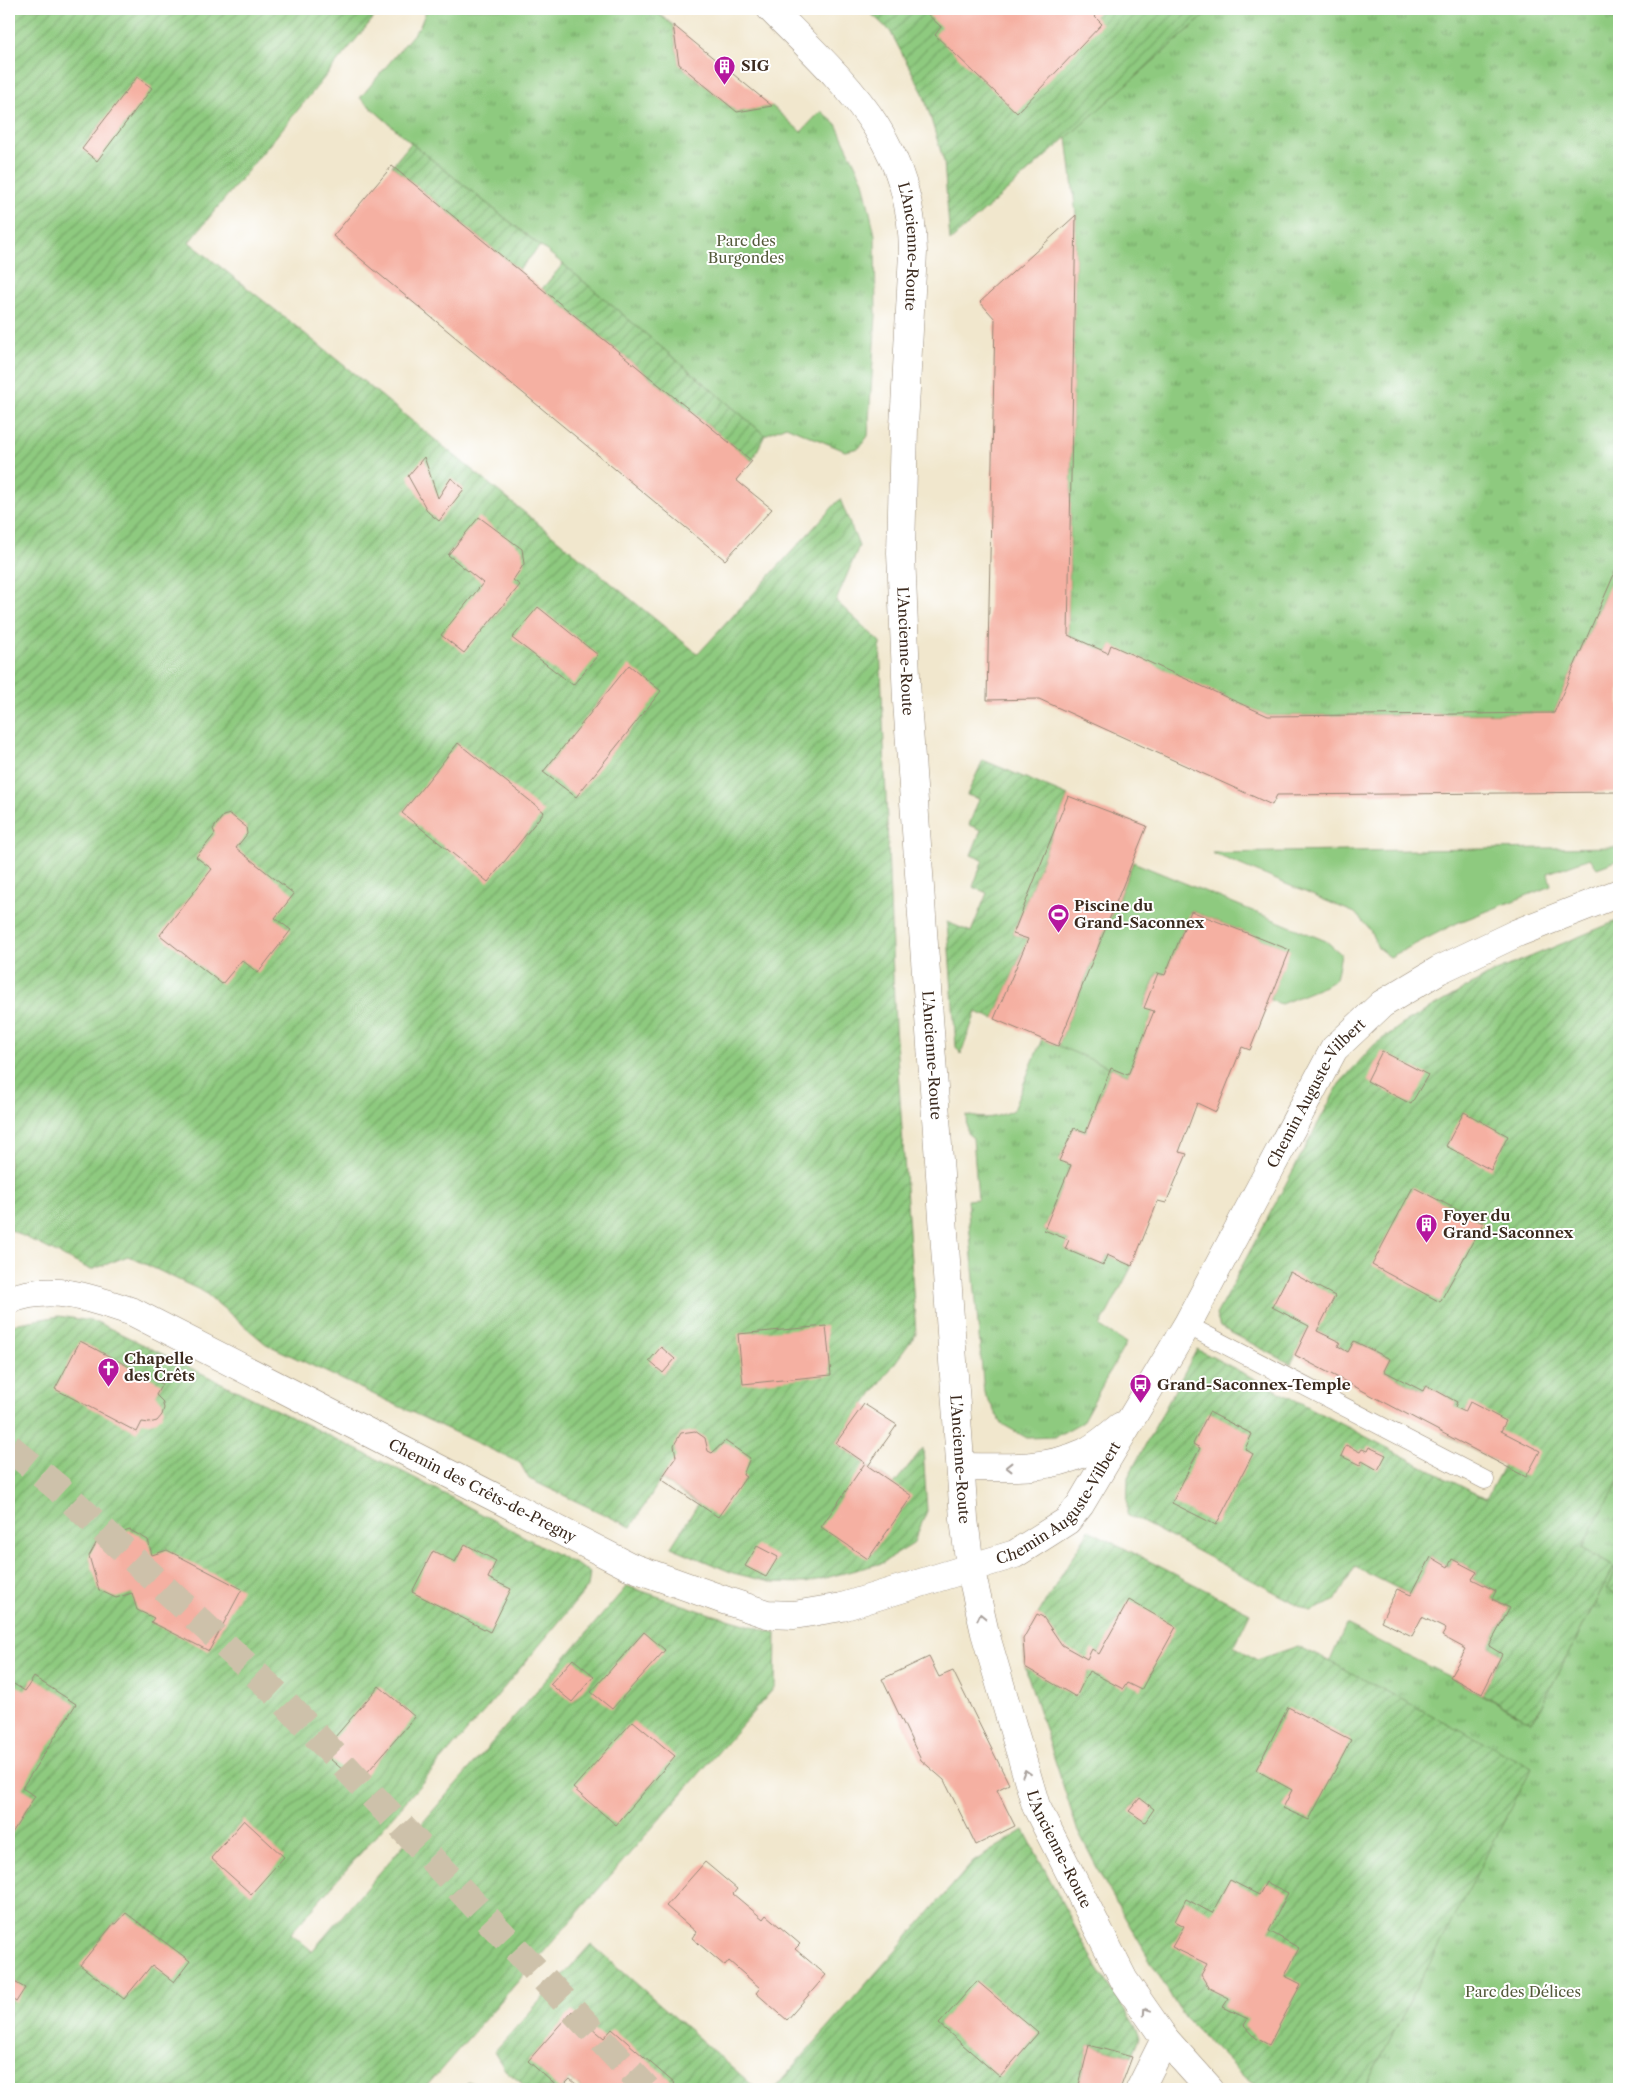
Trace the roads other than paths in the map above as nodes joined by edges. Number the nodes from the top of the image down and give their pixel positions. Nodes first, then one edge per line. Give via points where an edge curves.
1 (771, 9) edge
2 (1619, 893) edge
3 (9, 1300) edge
4 (1187, 1325) junction
5 (1132, 1419) junction
6 (961, 1467) junction
7 (1485, 1480) dead end
8 (970, 1567) junction
9 (1165, 2039) junction
10 (1140, 2089) edge
11 (1210, 2089) edge

1 - 6 street, L'Ancienne-Route via 858,100 880,130 897,164 913,225 901,553 907,701
2 - 4 street, Chemin Auguste-Vilbert via 1517,933 1439,970 1382,1004 1334,1049
3 - 8 street, Chemin des Crêts-de-Pregny via 40,1292 63,1292 133,1312 629,1566 767,1614 794,1615 842,1606
4 - 5 street, Chemin Auguste-Vilbert
4 - 7 lane
5 -> 6 street, Chemin Auguste-Vilbert via 1085,1453 1057,1463 1033,1468
5 - 8 street, Chemin Auguste-Vilbert via 1080,1506 1067,1520 1015,1554
6 - 8 street, L'Ancienne-Route
9 -> 8 street, L'Ancienne-Route via 1124,1980 1036,1806 984,1633
9 - 10 street
9 - 11 street, L'Ancienne-Route

